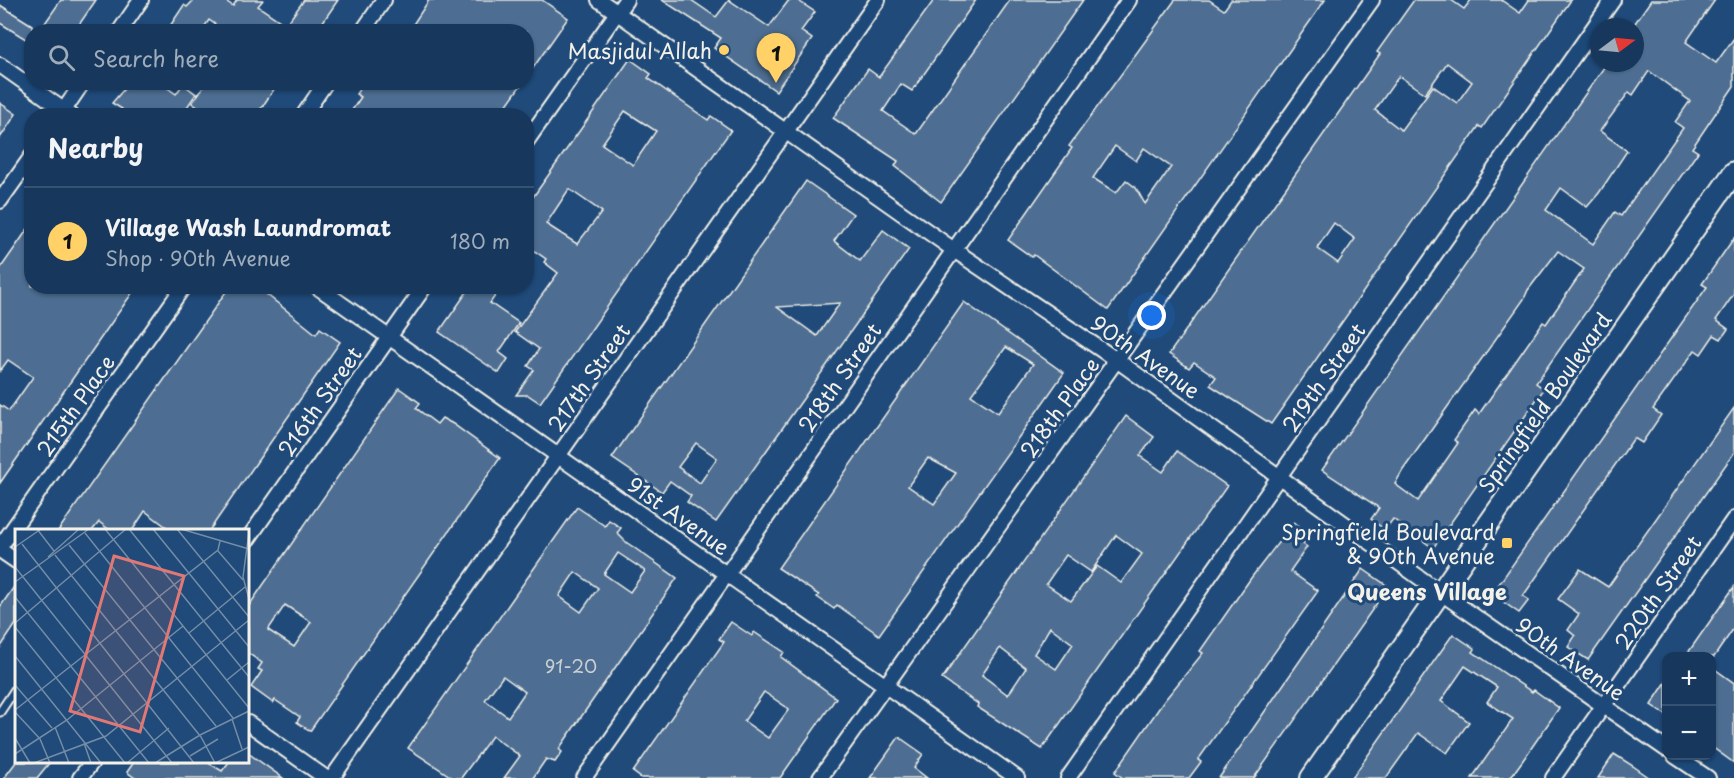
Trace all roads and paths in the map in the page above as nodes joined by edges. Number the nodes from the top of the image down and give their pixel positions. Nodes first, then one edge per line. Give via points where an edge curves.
1 (141, 0) edge
2 (384, 0) edge
3 (599, 0) edge
4 (626, 0) edge
5 (878, 0) edge
6 (1129, 0) edge
7 (1372, 0) edge
8 (1613, 0) edge
9 (617, 13) junction
10 (124, 24) edge
11 (368, 24) edge
12 (0, 65) edge
13 (24, 83) edge
14 (33, 90) edge
15 (78, 90) edge
16 (321, 90) edge
17 (57, 108) edge
18 (68, 108) edge
19 (308, 108) edge
20 (787, 130) junction
21 (534, 131) edge
22 (24, 167) edge
23 (1734, 172) edge
24 (0, 201) edge
25 (954, 250) junction
26 (178, 294) edge
27 (327, 294) edge
28 (419, 294) edge
29 (389, 338) junction
30 (1118, 361) junction
31 (558, 456) junction
32 (1279, 478) junction
33 (1734, 519) edge
34 (249, 538) edge
35 (0, 548) edge
36 (15, 560) edge
37 (726, 574) junction
38 (1441, 593) junction
39 (886, 684) junction
40 (15, 690) edge
41 (1603, 705) junction
42 (0, 712) edge
43 (249, 724) edge
44 (1662, 746) edge
45 (1681, 760) edge
46 (91, 763) edge
47 (80, 778) edge
48 (326, 778) edge
49 (332, 778) edge
50 (584, 778) edge
51 (820, 778) edge
52 (1017, 778) edge
53 (1068, 778) edge
54 (1311, 778) edge
55 (1553, 778) edge
56 (1708, 778) edge

1 - 10 street
2 - 11 street
3 - 9 street, 90th Avenue
4 - 9 street
5 - 20 street, 217th Street
6 - 25 street, 218th Street
7 - 30 street, 218th Place
8 - 32 street, 219th Street
9 - 20 street, 90th Avenue
9 - 21 street
12 - 13 street
14 - 17 street
15 - 18 street
16 - 19 street
20 - 25 street, 90th Avenue
20 - 31 street, 217th Street
22 - 24 street
23 - 38 main road, Springfield Boulevard
25 - 30 street, 90th Avenue
25 - 37 street, 218th Street
26 - 35 street, 215th Place
27 - 29 street, 91st Avenue
28 - 29 street, 216th Street
29 - 31 street, 91st Avenue
29 - 34 street, 216th Street
30 - 32 street, 90th Avenue
30 - 39 street, 218th Place
31 - 37 street, 91st Avenue
31 - 49 street, 217th Street
32 - 38 street, 90th Avenue
32 - 53 street, 219th Street
33 - 41 street, 220th Street
35 - 36 street
37 - 39 street, 91st Avenue
37 - 50 street, 218th Street
38 - 41 street, 90th Avenue
38 - 54 main road, Springfield Boulevard
39 - 51 street, 218th Place
39 - 52 street, 91st Avenue
40 - 42 lane
41 - 44 street, 90th Avenue
41 - 55 street, 220th Street
43 - 48 street
45 - 56 street
46 - 47 street

